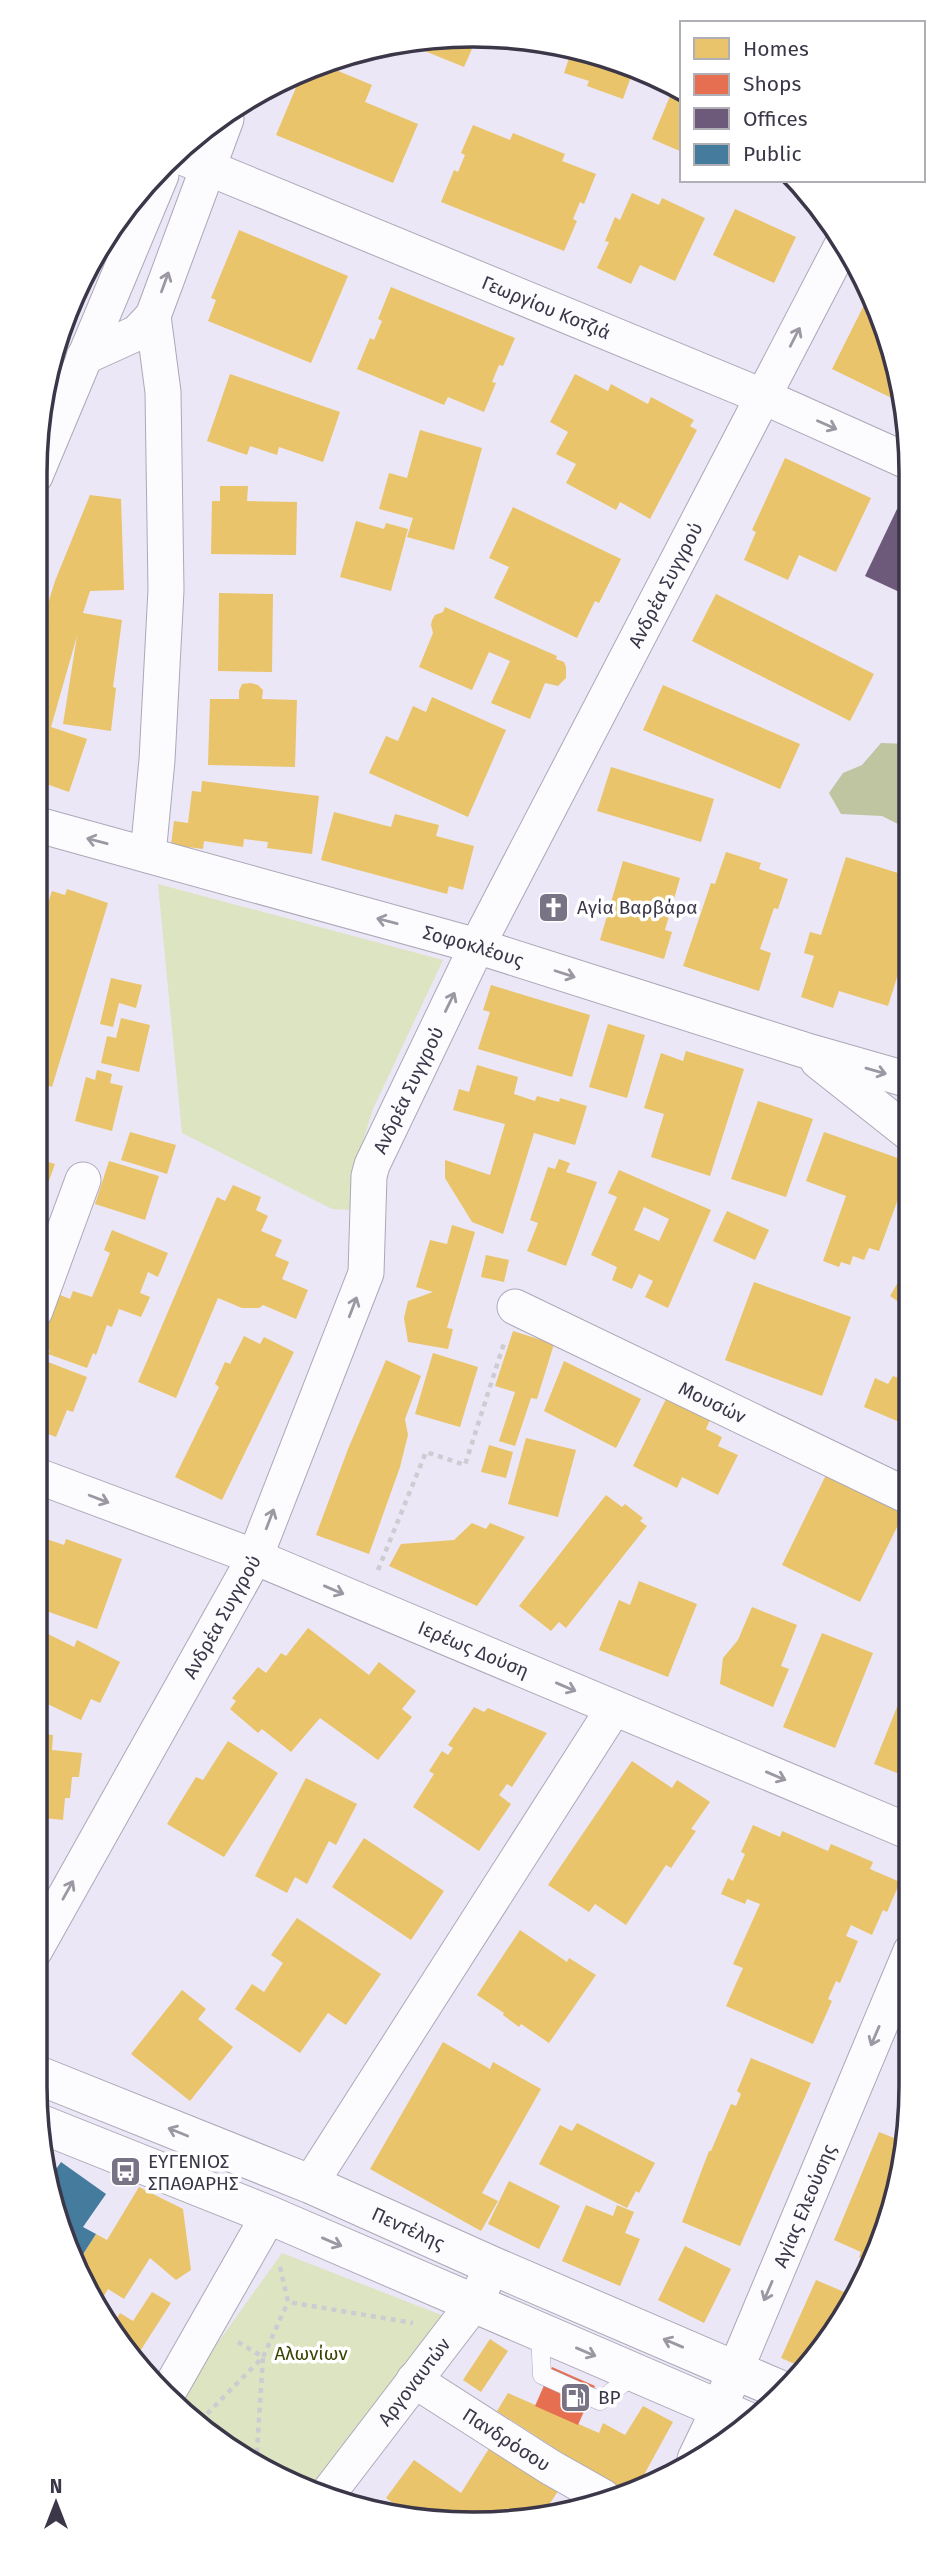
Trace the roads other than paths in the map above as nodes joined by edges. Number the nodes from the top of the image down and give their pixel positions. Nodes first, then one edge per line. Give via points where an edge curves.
1 (213, 136) edge
2 (194, 162) edge
3 (155, 190) edge
4 (838, 253) edge
5 (153, 316) junction
6 (84, 358) junction
7 (764, 397) junction
8 (48, 445) edge
9 (898, 457) edge
10 (47, 827) edge
11 (148, 855) junction
12 (477, 946) junction
13 (804, 1050) junction
14 (899, 1077) edge
15 (899, 1125) edge
16 (83, 1181) dead end
17 (47, 1278) edge
18 (515, 1307) road end
19 (47, 1479) edge
20 (899, 1492) edge
21 (255, 1557) junction
22 (614, 1708) junction
23 (899, 1827) edge
24 (47, 1929) edge
25 (899, 1980) edge
26 (47, 2079) edge
27 (49, 2127) edge
28 (310, 2184) junction
29 (269, 2215) junction
30 (493, 2266) junction
31 (463, 2316) junction
32 (736, 2370) junction
33 (414, 2380) junction
34 (171, 2386) edge
35 (774, 2387) edge
36 (733, 2415) edge
37 (714, 2437) edge
38 (333, 2488) edge
39 (596, 2493) edge

1 - 2 street
5 -> 2 street
2 - 7 street, Γεωργίου Κοτζιά
3 - 6 street
7 -> 4 street, Ανδρέα Συγγρού
5 - 6 street via 137,333
5 - 11 street via 163,392 166,590
6 - 8 street
7 -> 9 street, Γεωργίου Κοτζιά
7 - 12 street, Ανδρέα Συγγρού
11 -> 10 street, Σοφοκλέους
12 -> 11 street, Σοφοκλέους
12 -> 13 street, Σοφοκλέους
21 -> 12 street, Ανδρέα Συγγρού via 366,1273 372,1165
13 -> 14 street, Σοφοκλέους
13 - 15 street
16 - 17 street
18 - 20 street, Μουσών
19 -> 21 street, Ιερέως Δούση
21 -> 22 street, Ιερέως Δούση
24 -> 21 street, Ανδρέα Συγγρού
22 -> 23 street, Ιερέως Δούση
22 - 28 street
25 -> 32 street, Αγίας Ελεούσης
28 -> 26 main road, Πεντέλης
27 - 29 main road
28 - 30 main road, Πεντέλης
29 -> 31 main road
29 - 34 street
30 - 31 street, Αργοναυτών
32 -> 30 main road, Πεντέλης
31 - 33 street, Αργοναυτών
31 -> 36 main road via 540,2333
32 - 35 main road, Πεντέλης
32 - 36 street, Αγίας Ελεούσης
33 - 38 street, Αργοναυτών
33 - 39 street, Πανδρόσου
36 - 37 street, Αγίας Ελεούσης

